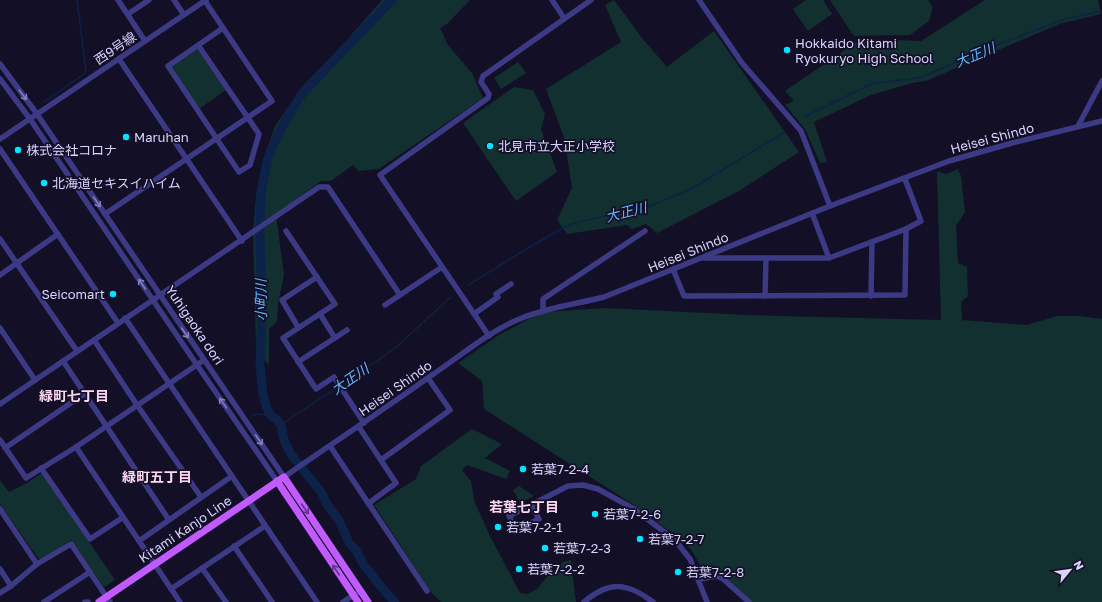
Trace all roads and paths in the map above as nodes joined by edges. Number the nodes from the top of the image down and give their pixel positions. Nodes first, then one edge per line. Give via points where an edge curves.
1 (118, 0) edge
2 (149, 0) edge
3 (174, 0) edge
4 (205, 0) edge
5 (552, 0) edge
6 (591, 0) edge
7 (700, 0) edge
8 (128, 14) junction
9 (184, 15) junction
10 (564, 18) junction
11 (223, 28) junction
12 (146, 41) junction
13 (198, 45) junction
14 (119, 59) junction
15 (0, 64) edge
16 (0, 79) edge
17 (1102, 80) edge
18 (37, 114) junction
19 (248, 118) junction
20 (30, 119) junction
21 (1102, 121) edge
22 (1078, 126) junction
23 (0, 139) edge
24 (216, 139) junction
25 (0, 149) edge
26 (187, 160) junction
27 (905, 178) junction
28 (830, 206) junction
29 (812, 213) junction
30 (106, 214) junction
31 (906, 229) junction
32 (286, 231) dead end
33 (645, 231) dead end
34 (58, 234) junction
35 (0, 239) edge
36 (242, 241) junction
37 (872, 242) junction
38 (702, 258) junction
39 (829, 258) junction
40 (766, 259) junction
41 (16, 263) junction
42 (442, 267) junction
43 (673, 269) junction
44 (0, 275) edge
45 (317, 277) junction
46 (511, 284) dead end
47 (400, 295) junction
48 (160, 296) junction
49 (765, 296) junction
50 (871, 296) junction
51 (154, 300) junction
52 (385, 305) dead end
53 (543, 310) junction
54 (320, 314) junction
55 (474, 314) junction
56 (125, 318) junction
57 (118, 323) junction
58 (298, 327) junction
59 (0, 328) edge
60 (347, 330) dead end
61 (489, 336) junction
62 (335, 338) junction
63 (94, 340) junction
64 (77, 351) junction
65 (204, 360) junction
66 (63, 361) junction
67 (298, 362) junction
68 (197, 365) junction
69 (428, 378) junction
70 (35, 380) junction
71 (169, 384) junction
72 (84, 394) junction
73 (0, 404) edge
74 (137, 405) junction
75 (364, 423) junction
76 (106, 426) junction
77 (359, 426) junction
78 (0, 440) edge
79 (330, 446) junction
80 (76, 447) junction
81 (5, 448) junction
82 (381, 460) junction
83 (41, 468) junction
84 (232, 476) junction
85 (284, 477) junction
86 (277, 481) junction
87 (201, 497) junction
88 (248, 500) junction
89 (369, 503) junction
90 (531, 504) junction
91 (0, 509) edge
92 (122, 518) junction
93 (169, 520) junction
94 (265, 526) junction
95 (139, 541) junction
96 (234, 546) junction
97 (37, 564) junction
98 (155, 565) junction
99 (202, 568) junction
100 (0, 569) edge
101 (90, 572) junction
102 (700, 580) junction
103 (12, 586) junction
104 (171, 589) junction
105 (427, 590) dead end
106 (360, 591) junction
107 (0, 593) edge
108 (353, 595) junction
109 (108, 600) edge
110 (44, 602) edge
111 (85, 602) edge
112 (88, 602) edge
113 (99, 602) edge
114 (180, 602) edge
115 (226, 602) edge
116 (272, 602) edge
117 (317, 602) edge
118 (344, 602) edge
119 (358, 602) edge
120 (368, 602) edge
121 (584, 602) edge
122 (653, 602) edge
123 (707, 602) edge
124 (749, 602) edge

1 - 8 street
2 - 8 street
3 - 9 street
4 - 9 street, 西9号線
4 - 11 street
5 - 10 street
6 - 10 street
7 - 28 street via 742,63 801,131
8 - 12 street
9 - 12 street, 西9号線
10 - 42 street via 483,76 482,82 489,94 488,98 380,175
11 - 13 street
11 - 19 street via 272,101
12 - 14 street, 西9号線
13 - 19 street
13 - 24 street via 168,66
14 - 18 street, 西9号線
14 - 26 street
15 -> 18 street, Yuhigaoka dori
16 - 20 street, Yuhigaoka dori
17 - 22 street
18 - 20 street, 西9号線
18 -> 30 street, Yuhigaoka dori
19 - 24 street
19 - 24 street via 259,134 250,165 239,172
20 - 23 street, 西9号線
51 -> 20 street, Yuhigaoka dori
21 - 22 street, Heisei Shindo
22 - 27 street, Heisei Shindo via 949,161
24 - 26 street
25 - 34 street
26 - 30 street
26 - 36 street
27 - 28 street, Heisei Shindo
27 - 31 street via 921,221
28 - 29 street, Heisei Shindo
29 - 38 street, Heisei Shindo
29 - 39 street
30 - 48 street, Yuhigaoka dori
31 - 37 street
31 - 50 street via 905,295
32 - 45 street
33 - 53 street via 543,299
34 - 41 street
34 - 57 street
35 - 41 street
36 - 47 street via 319,187 328,187
36 - 48 street
37 - 39 street
37 - 50 street
38 - 40 street
38 - 43 street, Heisei Shindo
39 - 40 street
40 - 49 street
41 - 44 street
41 - 64 street
42 - 47 street
42 - 55 street
43 - 49 street via 684,296
43 - 53 street, Heisei Shindo via 604,297
45 - 54 street via 335,304
45 - 58 street via 282,300
46 - 55 street
47 - 52 street
48 - 51 street
48 -> 65 street, Yuhigaoka dori
49 - 50 street
51 - 56 street
51 - 68 street, Yuhigaoka dori
53 - 61 street, Heisei Shindo via 520,318
54 - 58 street
54 - 62 street
55 - 61 street
56 - 57 street
56 - 71 street
57 - 63 street
58 - 67 street via 283,338
59 - 70 street
60 - 62 street
61 - 69 street, Heisei Shindo
62 - 67 street
63 - 64 street
63 - 74 street
64 - 66 street
65 - 68 street
65 -> 85 street, Yuhigaoka dori
66 - 70 street
66 - 72 street
67 - 75 street via 316,389 334,377
68 - 71 street
86 -> 68 street, Yuhigaoka dori
69 - 75 street, Heisei Shindo
69 - 82 street via 450,410
70 - 73 street
71 - 74 street
71 - 84 street
72 - 76 street
72 - 81 street
74 - 76 street
74 - 87 street
75 - 77 street, Heisei Shindo
76 - 80 street
76 - 93 street
77 - 79 street, Heisei Shindo
77 - 82 street
78 - 81 street
79 - 85 street, Heisei Shindo
79 - 89 street
80 - 83 street
80 - 92 street
81 - 83 street via 26,478
82 - 89 street via 396,483
83 - 92 street via 90,539
84 - 87 street
84 - 88 street
85 - 86 main road, Kitami Kanjo Line
85 -> 106 main road, Yuhigaoka dori
86 - 88 main road, Kitami Kanjo Line
108 -> 86 main road, Yuhigaoka dori
87 - 93 street
88 - 94 street
88 - 98 main road, Kitami Kanjo Line
89 - 105 street
90 - 90 street via 538,519 517,530 509,516
90 - 102 street via 568,486 583,485 598,489 634,509 675,540 690,559
91 - 97 street
92 - 95 street
93 - 95 street
94 - 96 street
94 - 117 street
95 - 98 street
96 - 99 street
96 - 116 street
97 - 101 street via 71,544
97 - 103 street
98 - 104 street
98 - 109 main road, Kitami Kanjo Line
99 - 104 street
99 - 115 street
100 - 103 street
101 - 109 street
101 - 110 street
102 - 123 street
102 - 124 street via 717,576
103 - 107 street
104 - 114 street
106 - 108 street
106 - 120 main road, Yuhigaoka dori
108 - 118 street
108 - 119 main road, Yuhigaoka dori
109 - 113 main road, Kitami Kanjo Line
111 - 112 street
121 - 122 street via 598,592 618,586 630,588

